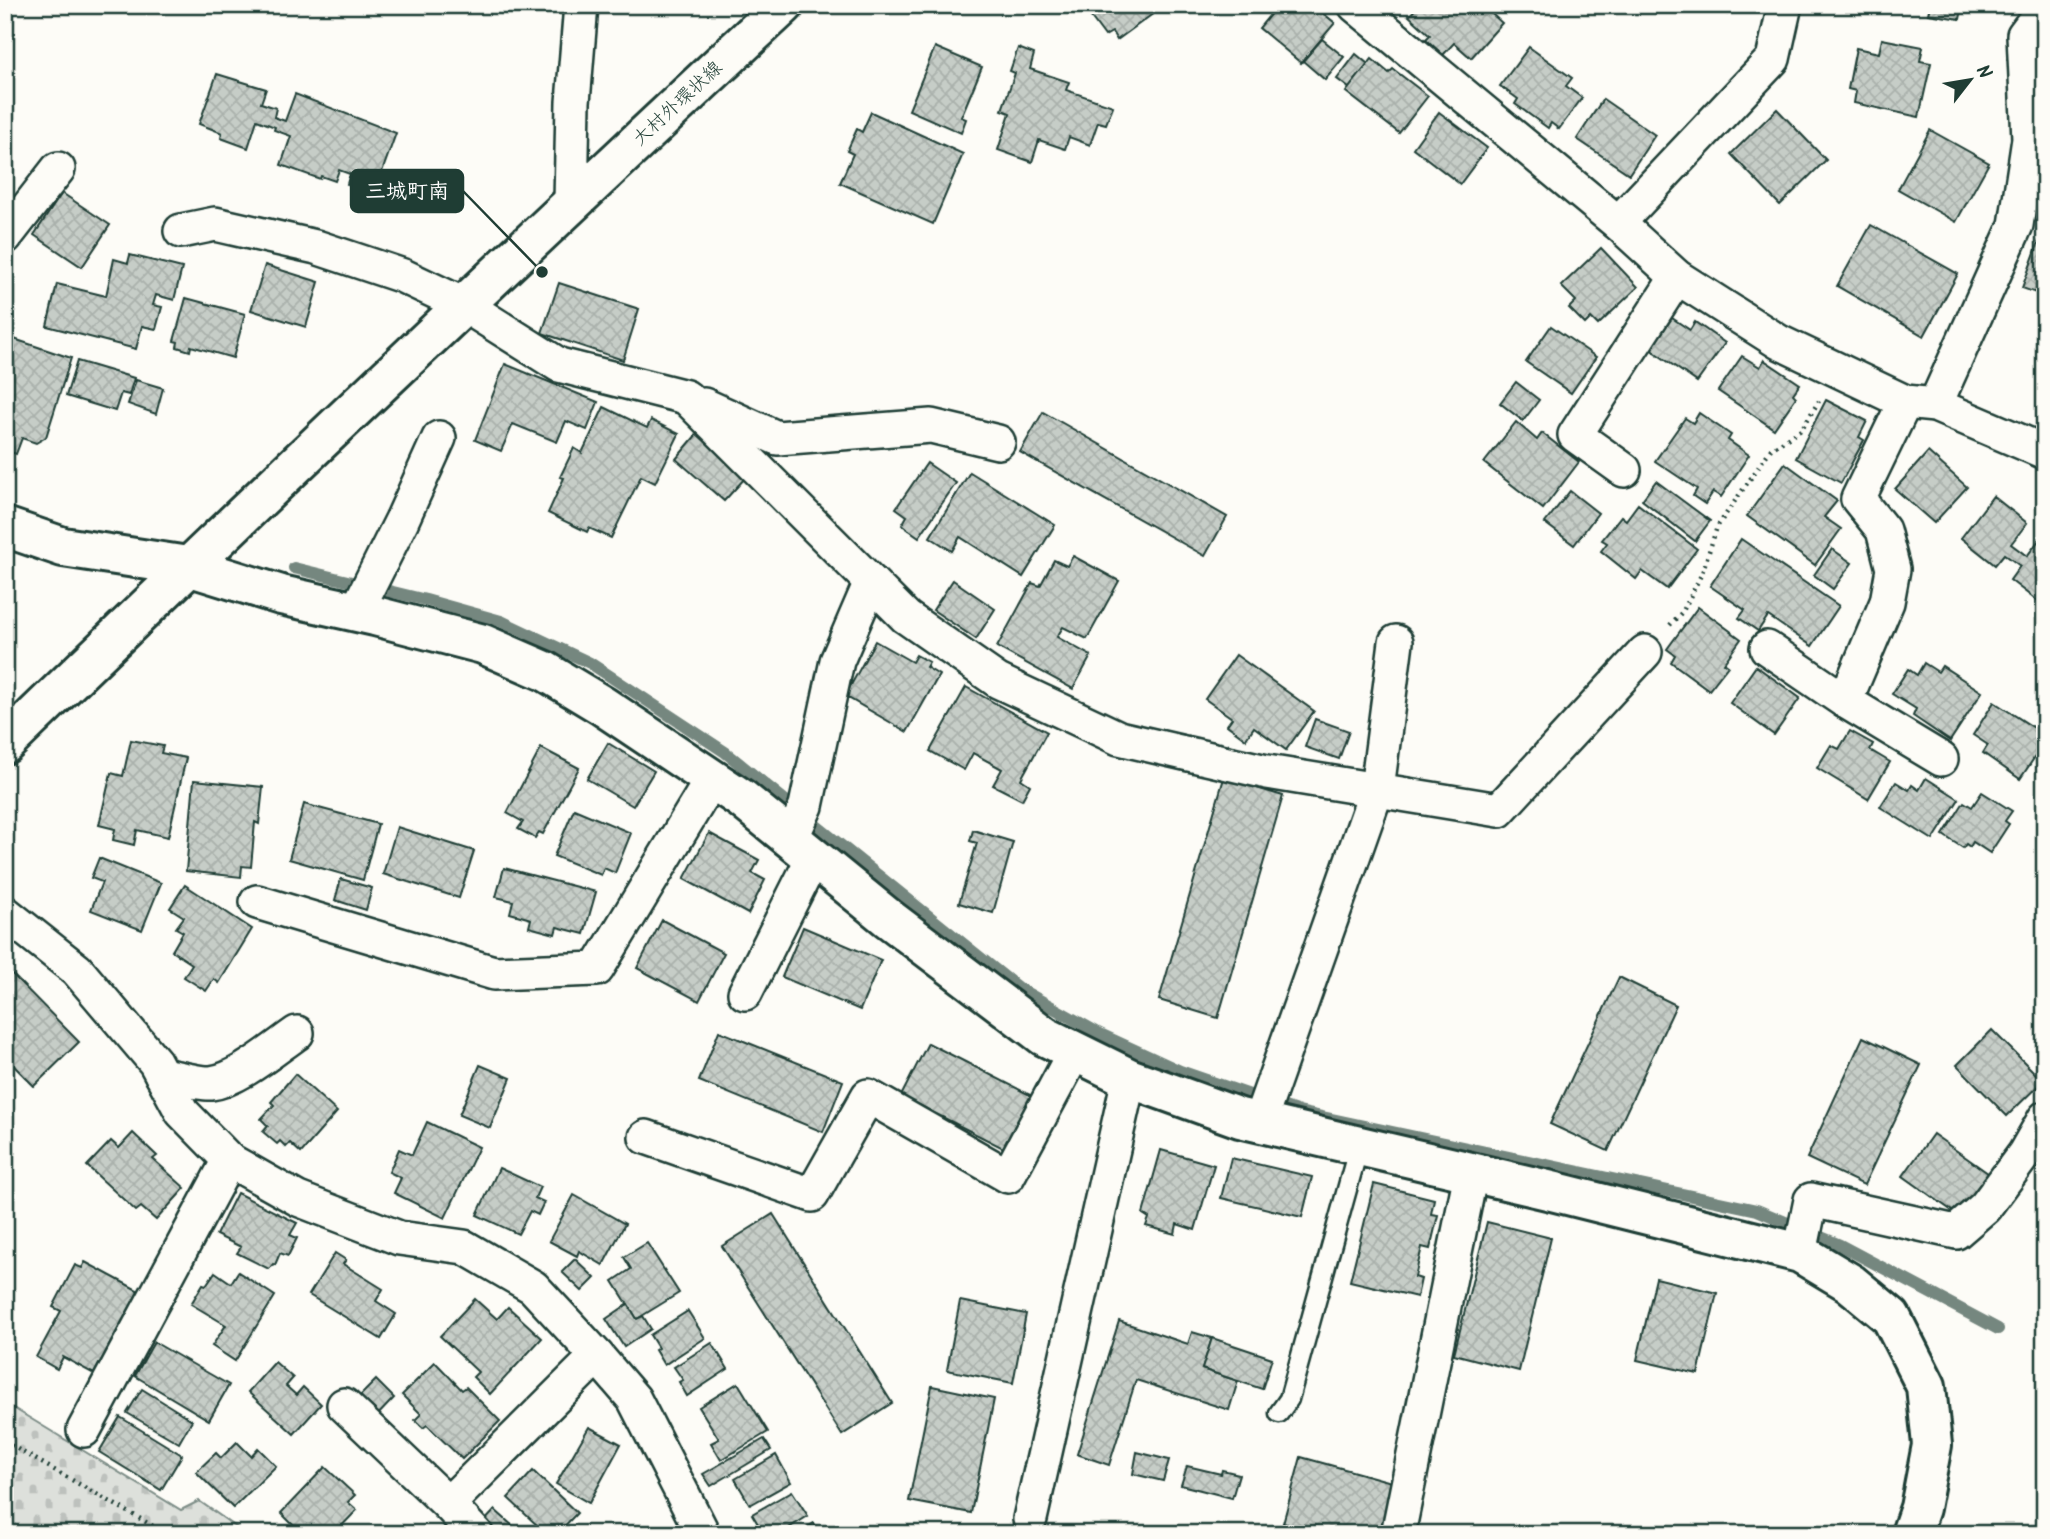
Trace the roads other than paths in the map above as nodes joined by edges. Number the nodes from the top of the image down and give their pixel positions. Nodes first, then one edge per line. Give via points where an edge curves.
1 (581, 5) edge
2 (784, 5) edge
3 (1355, 5) edge
4 (1785, 5) edge
5 (2045, 7) edge
6 (58, 169) dead end
7 (571, 203) junction
8 (1618, 223) junction
9 (181, 231) dead end
10 (5, 237) edge
11 (1677, 277) junction
12 (464, 305) junction
13 (686, 397) junction
14 (1920, 403) junction
15 (439, 438) dead end
16 (998, 442) dead end
17 (2045, 452) edge
18 (1624, 470) dead end
19 (5, 527) edge
20 (188, 566) junction
21 (871, 582) junction
22 (359, 606) junction
23 (1396, 642) dead end
24 (1767, 648) dead end
25 (1644, 652) road end
26 (1845, 701) junction
27 (5, 744) edge
28 (1941, 759) dead end
29 (712, 779) junction
30 (1377, 789) junction
31 (800, 835) junction
32 (257, 902) dead end
33 (5, 913) edge
34 (745, 993) dead end
35 (297, 1033) dead end
36 (1075, 1051) junction
37 (162, 1075) junction
38 (1129, 1078) junction
39 (2045, 1118) edge
40 (1259, 1121) junction
41 (646, 1137) dead end
42 (1359, 1146) junction
43 (229, 1160) junction
44 (1471, 1173) junction
45 (1800, 1252) junction
46 (597, 1356) junction
47 (344, 1405) dead end
48 (1279, 1413) dead end
49 (84, 1430) dead end
50 (448, 1504) junction
51 (1030, 1519) dead end
52 (476, 1534) edge
53 (703, 1534) edge
54 (1398, 1534) edge
55 (1911, 1534) edge

1 - 7 street
2 - 7 street, 大村外環状線
3 - 8 street
4 - 8 street via 1773,59
5 - 14 street via 2024,35 2029,139 2016,225
6 - 10 street
7 - 12 street, 大村外環状線
8 - 11 street
9 - 12 street via 215,224 316,247 403,276
11 - 14 street via 1779,342
11 - 18 street via 1575,435
12 - 13 street via 559,365
12 - 20 street, 大村外環状線
13 - 16 street via 778,438 931,426
13 - 21 street
14 - 17 street
14 - 26 street via 1858,499 1883,530 1893,569 1887,602
15 - 22 street
19 - 20 street via 63,547
20 - 22 street via 281,595
20 - 27 street, 大村外環状線
21 - 30 street via 906,617 998,681 1119,738 1267,772
21 - 31 street via 838,661
22 - 29 street via 483,644 544,671
23 - 30 street
24 - 26 street
25 - 30 street via 1499,810
26 - 28 street
29 - 31 street
29 - 32 street via 597,969 494,973
30 - 40 street
31 - 34 street
31 - 36 street via 888,918 1044,1036
33 - 37 street via 76,970
35 - 37 street via 242,1073 211,1083
36 - 38 street
36 - 41 street via 1008,1176 868,1096 812,1195
37 - 43 street via 182,1112
38 - 40 street
38 - 51 street
39 - 45 street via 1985,1207 1956,1232 1811,1200
40 - 42 street
42 - 44 street
42 - 48 lane via 1289,1399
43 - 46 street via 298,1199 399,1237 464,1247 534,1287
43 - 49 street
44 - 45 street
44 - 54 street
45 - 55 street via 1850,1283 1891,1317 1926,1386 1932,1445
46 - 50 street
46 - 53 street via 634,1399
47 - 50 street
50 - 52 street

